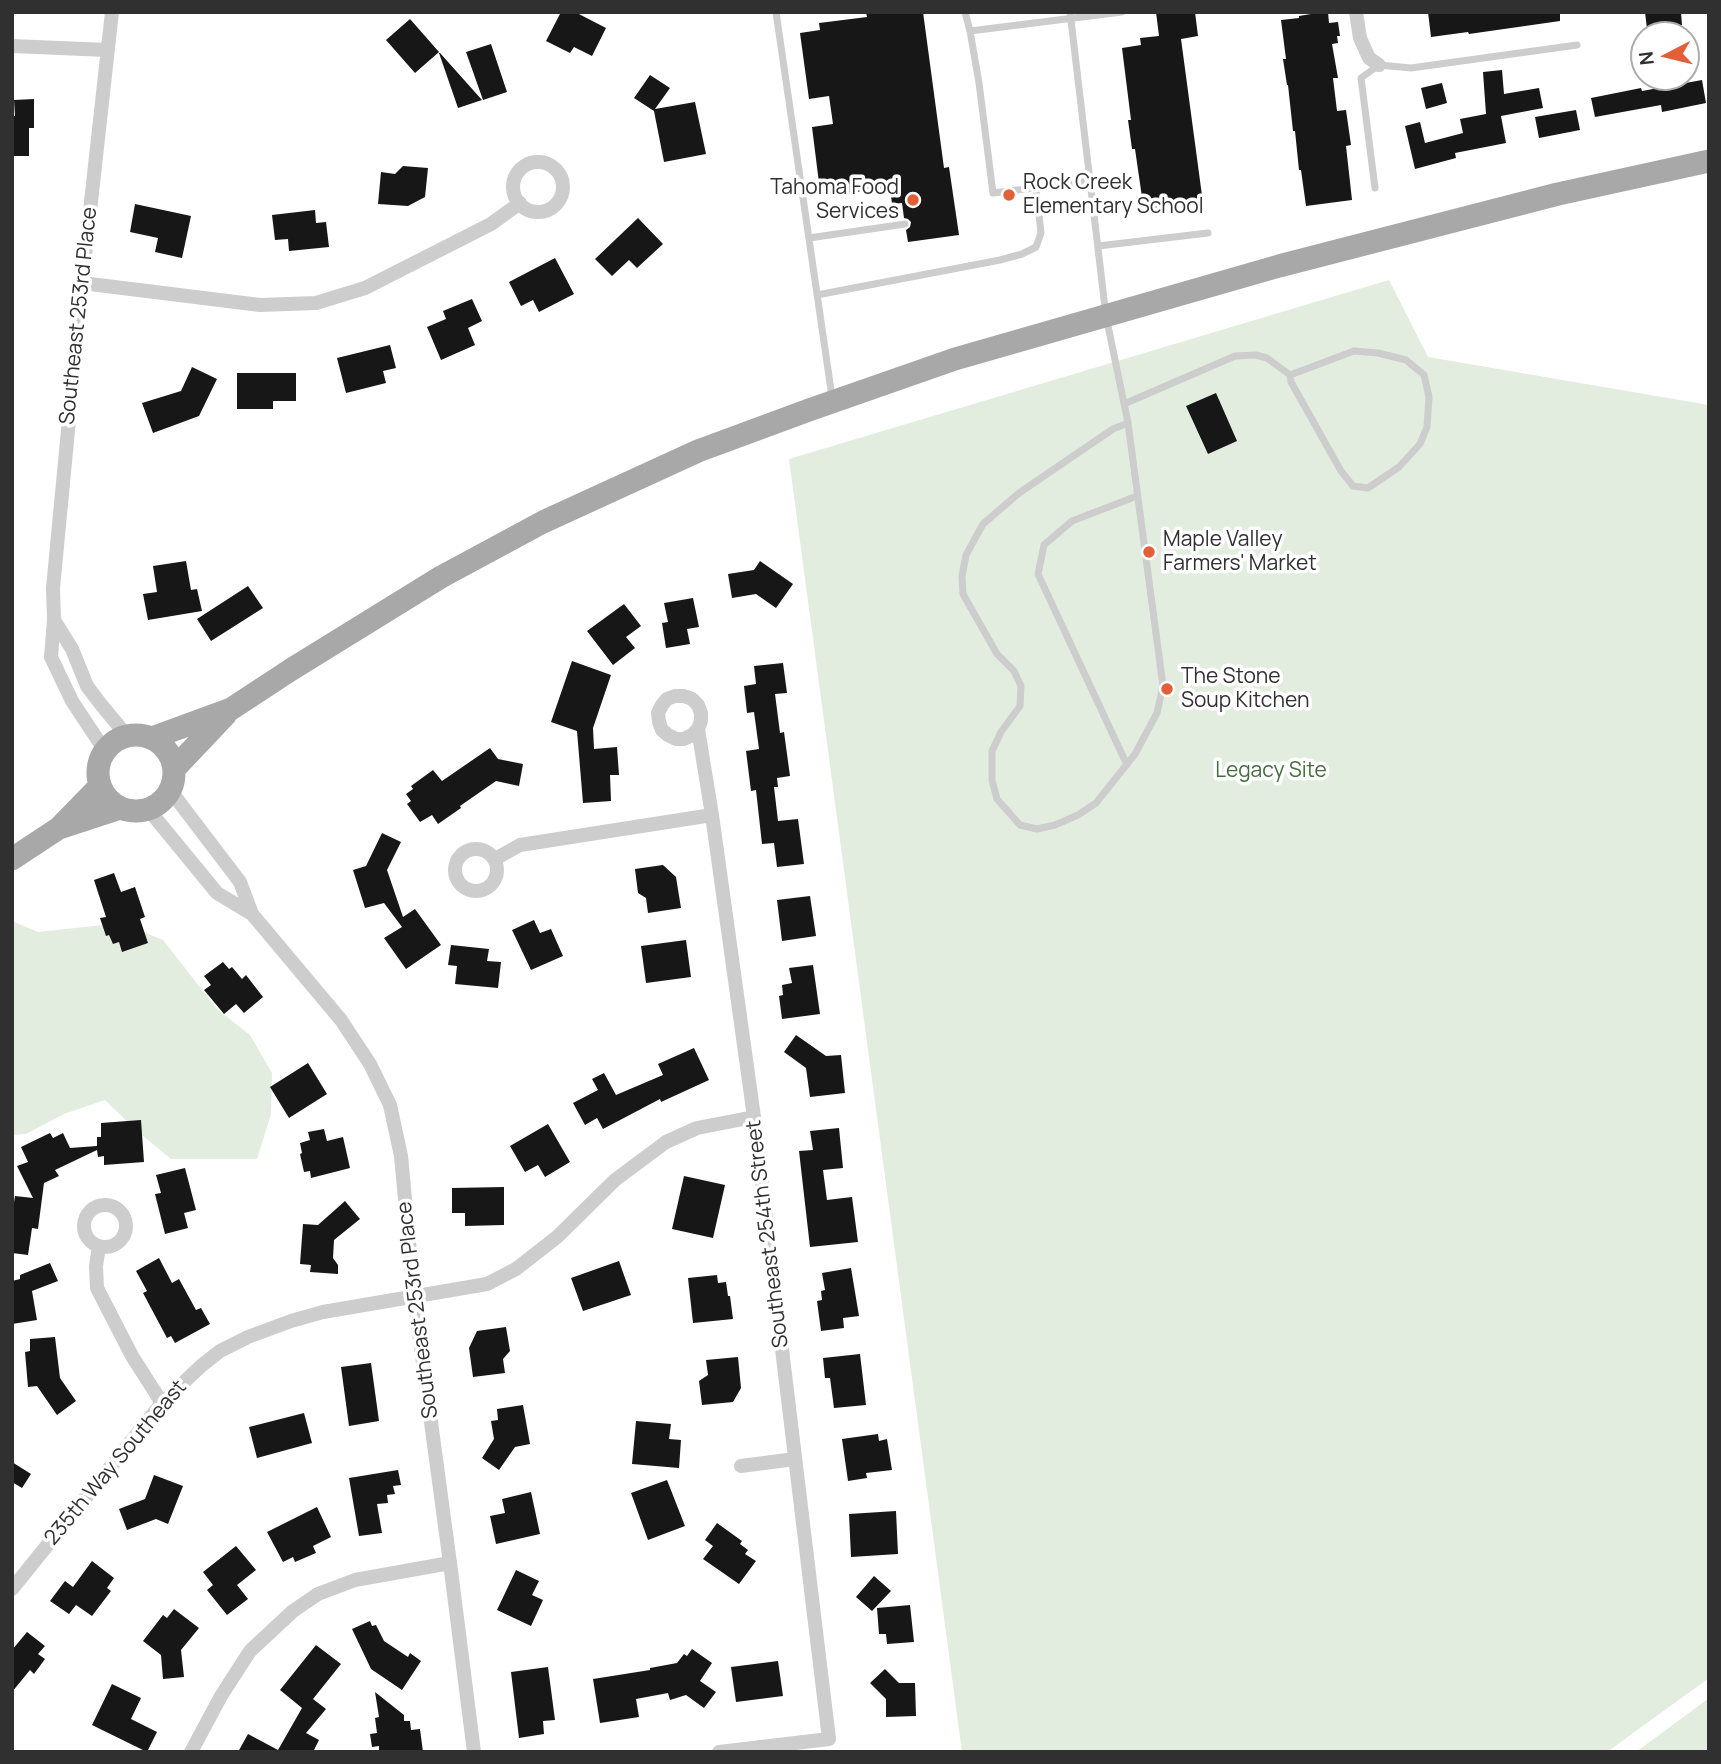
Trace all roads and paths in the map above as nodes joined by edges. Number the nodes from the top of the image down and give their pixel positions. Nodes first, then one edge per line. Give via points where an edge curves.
1 (112, 12) edge
2 (776, 12) edge
3 (965, 12) edge
4 (1122, 12) edge
5 (1356, 12) edge
6 (1070, 15) edge
7 (970, 31) junction
8 (1577, 45) dead end
9 (12, 46) edge
10 (107, 50) junction
11 (1379, 65) junction
12 (1709, 161) edge
13 (1090, 181) junction
14 (1036, 188) junction
15 (1375, 188) dead end
16 (520, 203) dead end
17 (905, 224) dead end
18 (1208, 233) dead end
19 (809, 238) junction
20 (1098, 246) junction
21 (82, 283) junction
22 (817, 295) junction
23 (1106, 316) junction
24 (1290, 374) junction
25 (833, 401) junction
26 (1124, 404) junction
27 (1128, 423) junction
28 (1137, 496) junction
29 (54, 620) junction
30 (231, 709) junction
31 (698, 729) dead end
32 (127, 736) junction
33 (152, 738) junction
34 (105, 751) junction
35 (1127, 765) junction
36 (172, 780) junction
37 (100, 786) junction
38 (120, 808) junction
39 (148, 809) junction
40 (712, 815) junction
41 (59, 828) junction
42 (12, 859) edge
43 (495, 859) dead end
44 (251, 914) junction
45 (754, 1117) junction
46 (100, 1246) dead end
47 (414, 1296) junction
48 (162, 1403) junction
49 (795, 1460) junction
50 (741, 1466) dead end
51 (450, 1563) junction
52 (12, 1589) edge
53 (191, 1752) edge
54 (474, 1752) edge
55 (719, 1752) edge

1 - 10 street, Southeast 253rd Place
2 - 19 lane
3 - 7 lane
4 - 6 lane
5 - 11 street via 1360,38 1369,58
6 - 7 lane
6 - 13 lane
7 - 14 lane via 993,193
8 - 11 lane via 1411,68
9 - 10 street
10 - 21 street, Southeast 253rd Place
11 - 15 lane via 1361,78
12 - 23 main road via 1558,194
13 - 14 lane
13 - 20 lane
14 - 22 lane via 1041,233 1036,247 1022,254
16 - 21 street via 491,224 365,288 316,303 260,304
17 - 19 lane
18 - 20 lane
19 - 22 lane
20 - 23 lane
21 - 29 street, Southeast 253rd Place via 53,588
22 - 25 lane
23 - 25 main road via 955,359
23 - 26 lane
24 - 24 lane via 1340,471 1353,486 1368,488 1399,467 1420,444 1429,397 1424,375 1406,360 1354,351
24 - 26 lane via 1267,358 1235,356
25 - 30 main road via 698,451 543,522 440,577
26 - 27 lane
27 - 28 lane
27 - 35 lane via 1018,493 983,524 966,555 962,576 963,594 1021,686 1020,706 992,751 992,780 998,799 1020,825 1037,829 1078,815 1096,803
28 - 35 lane via 1163,686 1157,713
28 - 35 lane via 1072,521 1044,545 1038,574
29 - 32 street via 88,686
29 - 34 street, Southeast 253rd Place via 51,657 72,701
30 - 33 main road
30 - 36 main road
31 - 40 street, Southeast 254th Street
32 - 33 main road
32 - 34 main road
33 - 36 main road via 172,760
34 - 37 main road via 99,766
36 - 39 main road via 166,797
36 - 44 street, Southeast 253rd Place via 240,882
37 - 38 main road
37 - 41 main road
38 - 39 main road
38 - 41 main road
39 - 44 street, Southeast 253rd Place via 217,894
40 - 43 street via 520,845
40 - 45 street, Southeast 254th Street
41 - 42 main road
44 - 47 street, Southeast 253rd Place via 341,1020 390,1105 401,1156
45 - 47 street, 235th Way Southeast via 697,1128 666,1142 615,1180 557,1237 516,1269 486,1284
45 - 49 street, Southeast 254th Street
46 - 48 street via 97,1288
47 - 48 street, 235th Way Southeast via 323,1312 248,1337 220,1351
47 - 51 street, Southeast 253rd Place
48 - 52 street, 235th Way Southeast
49 - 50 street
49 - 55 street, Southeast 254th Street via 829,1739
51 - 53 street via 355,1580 318,1594 293,1611 250,1651
51 - 54 street, Southeast 253rd Place

